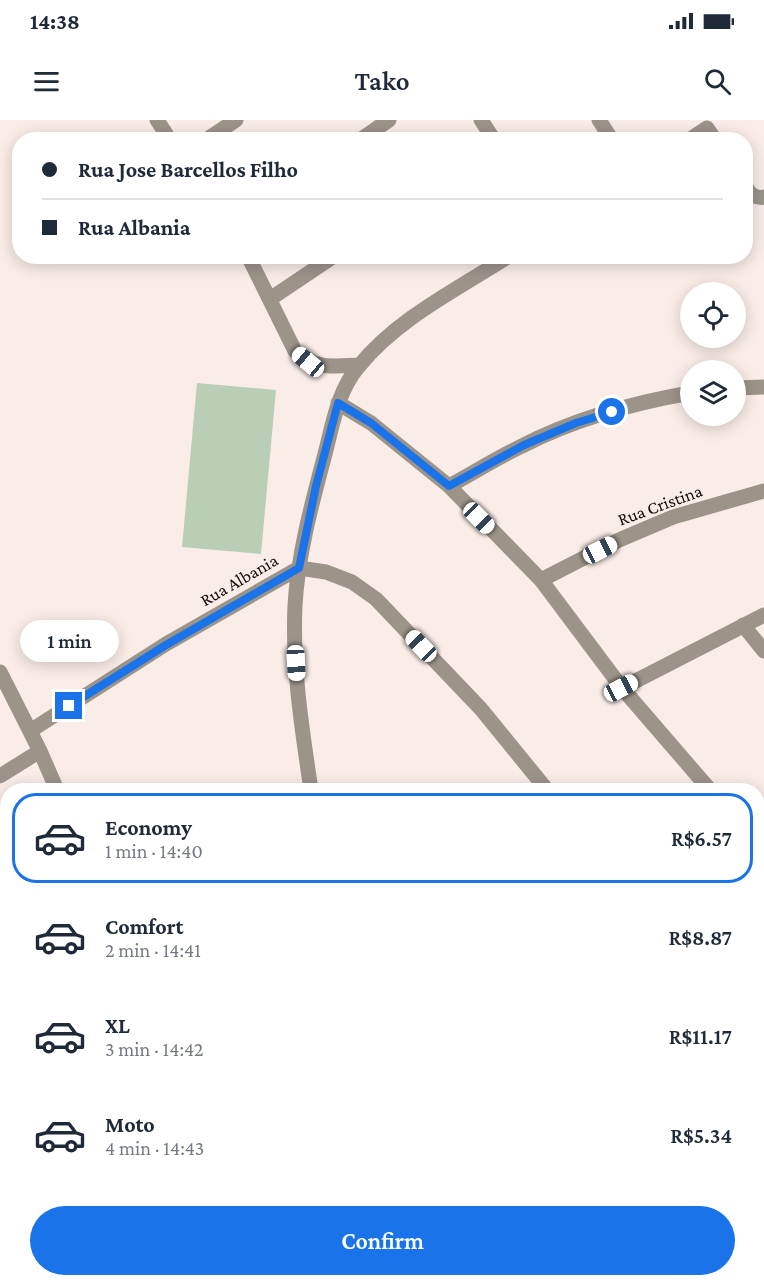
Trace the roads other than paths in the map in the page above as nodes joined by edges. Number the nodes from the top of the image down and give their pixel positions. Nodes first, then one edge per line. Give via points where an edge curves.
1 (236, 120) edge
2 (389, 120) edge
3 (218, 132) edge
4 (372, 132) edge
5 (252, 264) edge
6 (322, 264) edge
7 (496, 264) edge
8 (270, 298) junction
9 (359, 365) junction
10 (764, 387) edge
11 (746, 388) edge
12 (680, 395) edge
13 (338, 403) junction
14 (449, 486) junction
15 (764, 492) edge
16 (299, 568) junction
17 (541, 580) junction
18 (764, 615) edge
19 (743, 625) junction
20 (764, 651) edge
21 (0, 672) edge
22 (621, 688) junction
23 (30, 731) junction
24 (40, 751) junction
25 (0, 776) edge
26 (54, 783) edge
27 (310, 783) edge
28 (541, 783) edge
29 (704, 783) edge

1 - 3 street
2 - 4 street
5 - 8 street
6 - 8 street
7 - 9 street via 401,325
8 - 9 street via 295,351 308,362 321,366
9 - 13 street
10 - 11 street
12 - 14 street via 649,400 576,423 524,445
13 - 14 street via 371,423
13 - 16 street
14 - 17 street
15 - 17 street, Rua Cristina via 674,517
16 - 23 street, Rua Albania via 166,645
16 - 27 street via 295,605 297,681
16 - 28 street, Rua Albania via 327,572 352,582 376,599 481,709
17 - 22 street
18 - 19 street
19 - 20 street
19 - 22 street
21 - 23 street
22 - 29 street
23 - 24 street
24 - 25 street
24 - 26 street

